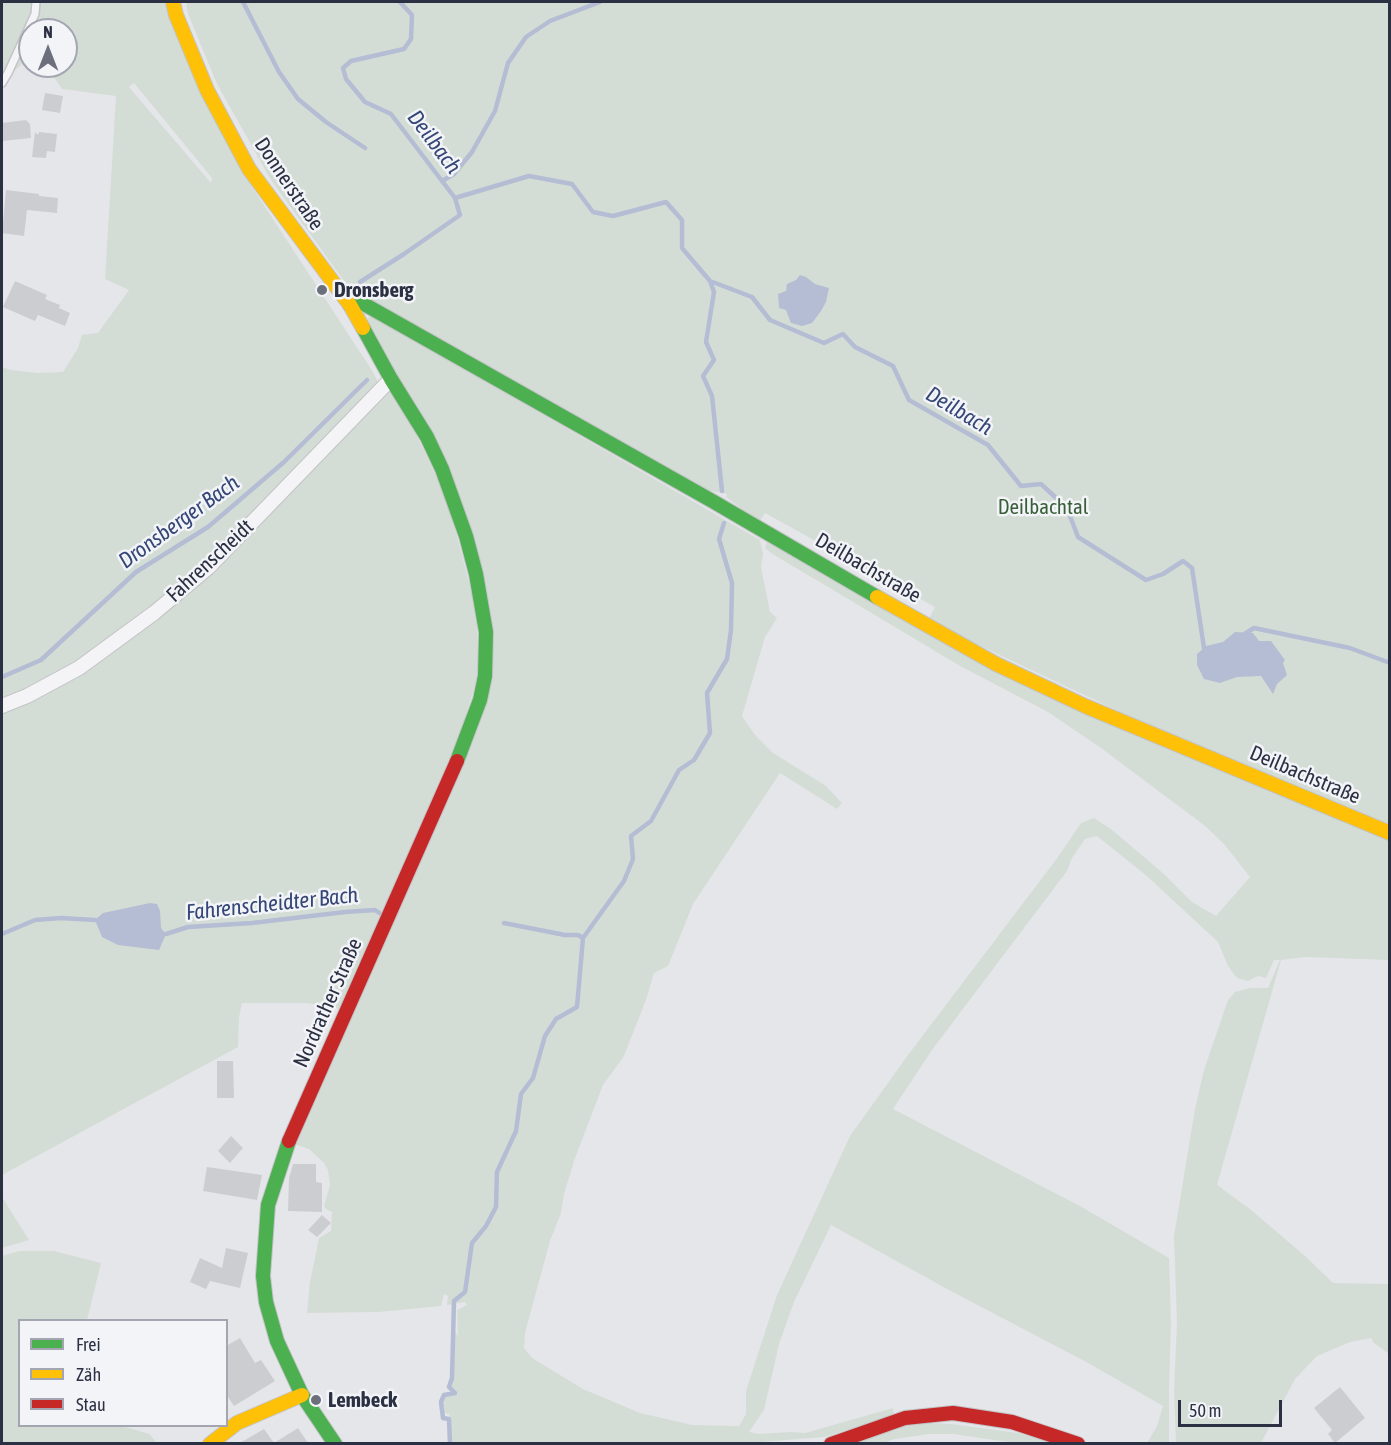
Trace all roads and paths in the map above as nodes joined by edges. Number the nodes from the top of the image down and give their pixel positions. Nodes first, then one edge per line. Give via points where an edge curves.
1 (36, 2) edge
2 (173, 2) edge
3 (2, 83) edge
4 (350, 305) junction
5 (391, 378) junction
6 (2, 706) edge
7 (1389, 833) edge
8 (302, 1395) junction
9 (210, 1443) edge
10 (335, 1443) edge
11 (831, 1443) edge
12 (1078, 1443) edge

1 - 3 lane via 35,14
2 - 4 main road, Donnerstraße via 207,90 249,169
4 - 5 main road, Donnerstraße
4 - 7 main road, Deilbachstraße via 355,299 996,664 1084,706
5 - 6 street, Fahrenscheidt via 209,567 79,668
5 - 8 main road, Nordrather Straße via 437,459 466,536 484,613 485,676 464,745 284,1153 268,1205 263,1276 266,1302
8 - 9 main road via 237,1423
8 - 10 main road, Nordrather Straße
11 - 12 main road via 905,1418 953,1413 1012,1422

